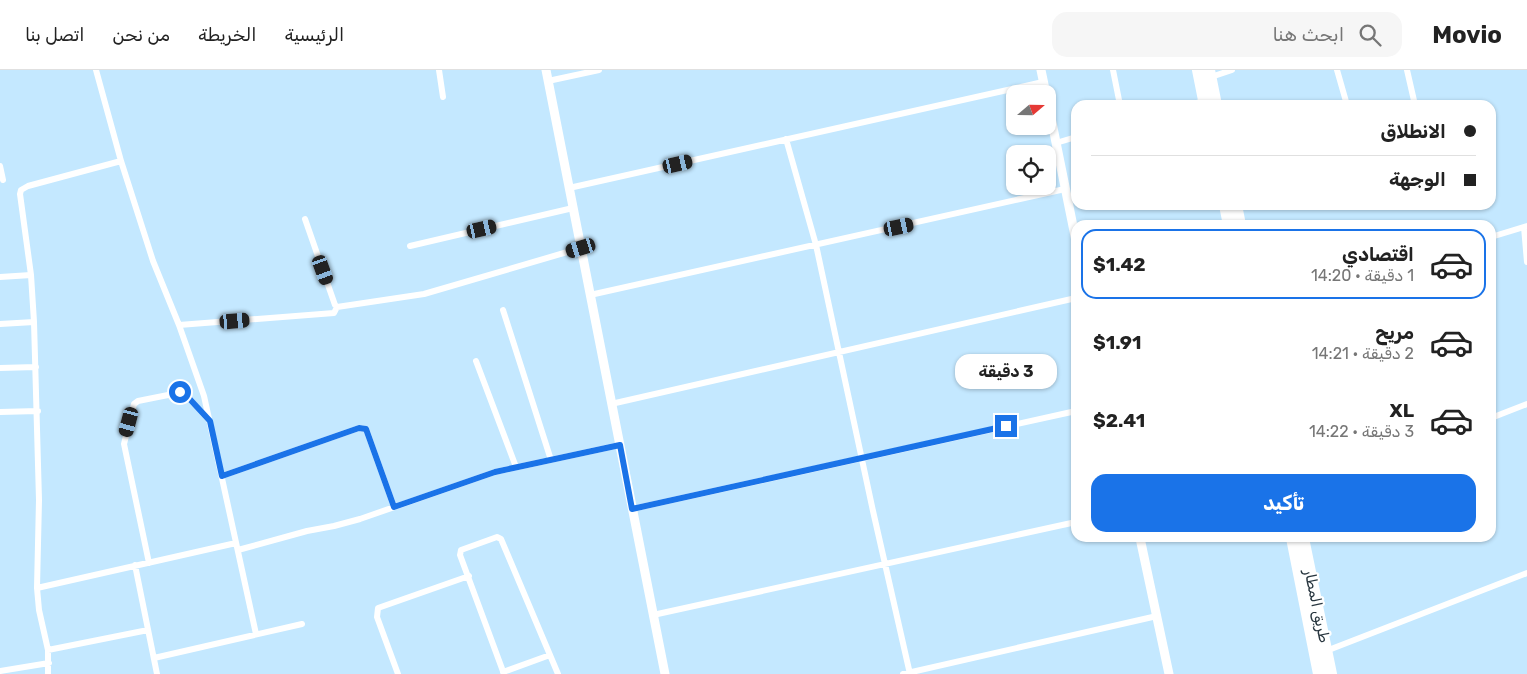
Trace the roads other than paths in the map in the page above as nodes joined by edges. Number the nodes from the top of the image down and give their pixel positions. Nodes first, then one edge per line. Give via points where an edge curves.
1 (96, 70) edge
2 (439, 70) edge
3 (546, 70) edge
4 (599, 70) edge
5 (1040, 70) edge
6 (1112, 70) edge
7 (1198, 70) edge
8 (1232, 70) edge
9 (1337, 70) edge
10 (1406, 70) edge
11 (1210, 74) edge
12 (548, 81) junction
13 (1043, 82) junction
14 (1044, 85) edge
15 (443, 98) dead end
16 (1119, 100) edge
17 (1208, 100) edge
18 (1209, 100) edge
19 (1346, 100) edge
20 (1414, 100) edge
21 (1054, 135) edge
22 (1071, 138) edge
23 (786, 139) junction
24 (1056, 143) junction
25 (121, 160) junction
26 (0, 166) edge
27 (3, 180) dead end
28 (569, 188) junction
29 (1065, 189) junction
30 (573, 208) junction
31 (305, 219) dead end
32 (1072, 220) edge
33 (1526, 227) edge
34 (1496, 236) edge
35 (816, 245) junction
36 (410, 246) dead end
37 (581, 248) junction
38 (1527, 262) edge
39 (30, 276) junction
40 (0, 278) edge
41 (590, 295) junction
42 (1071, 299) edge
43 (338, 307) junction
44 (503, 310) dead end
45 (34, 322) junction
46 (0, 324) edge
47 (179, 325) junction
48 (839, 352) junction
49 (476, 361) dead end
50 (36, 367) junction
51 (0, 368) edge
52 (611, 404) junction
53 (1527, 404) edge
54 (38, 410) junction
55 (0, 412) edge
56 (1071, 412) edge
57 (1496, 416) edge
58 (210, 421) junction
59 (620, 445) junction
60 (861, 458) junction
61 (552, 460) junction
62 (516, 467) junction
63 (222, 476) junction
64 (394, 507) junction
65 (632, 509) junction
66 (1071, 523) edge
67 (1141, 542) edge
68 (1293, 542) edge
69 (1304, 542) edge
70 (237, 547) junction
71 (148, 562) junction
72 (885, 565) junction
73 (135, 566) junction
74 (1527, 573) edge
75 (468, 576) junction
76 (36, 588) junction
77 (653, 615) junction
78 (1156, 616) junction
79 (302, 624) dead end
80 (148, 630) junction
81 (256, 634) junction
82 (48, 650) junction
83 (1326, 651) junction
84 (550, 655) junction
85 (154, 658) junction
86 (49, 663) junction
87 (0, 671) edge
88 (503, 673) edge
89 (48, 674) edge
90 (157, 674) edge
91 (398, 674) edge
92 (558, 674) edge
93 (665, 674) edge
94 (907, 674) edge
95 (1169, 674) edge
96 (1319, 674) edge
97 (1331, 674) edge

1 - 25 street
2 - 15 street
3 - 12 street
4 - 12 street
5 - 13 street
6 - 16 street
7 - 17 highway
8 - 11 street
9 - 19 street
10 - 20 street
11 - 18 highway
12 - 28 street
13 - 14 street
13 - 23 street
21 - 24 street
22 - 24 street
23 - 28 street
23 - 35 street
24 - 29 street
25 - 39 street via 22,190
25 - 47 street via 153,261
26 - 27 street
28 - 30 street
29 - 32 street
29 - 35 street
30 - 36 street
30 - 37 street
31 - 43 street
33 - 34 street
33 - 38 street
35 - 41 street
35 - 48 street
37 - 41 street
37 - 43 street via 424,294
39 - 40 street
39 - 45 street
41 - 52 street
42 - 48 street
43 - 47 street via 334,313
44 - 61 street
45 - 46 street
45 - 50 street
47 - 58 street
48 - 52 street
48 - 60 street
49 - 62 street
50 - 51 street
50 - 54 street
52 - 59 street
53 - 57 street
54 - 55 street
54 - 76 street
56 - 60 street
58 - 63 street
58 - 71 street via 183,392 134,404 124,444
59 - 61 street
59 - 65 street
60 - 65 street
60 - 72 street
61 - 62 street
62 - 64 street
63 - 64 street via 364,428
63 - 70 street
64 - 70 street via 346,523
65 - 77 street
66 - 72 street
67 - 78 street
68 - 96 highway, طريق المطار
69 - 83 highway, طريق المطار
70 - 71 street
70 - 81 street
71 - 73 street
72 - 77 street
72 - 94 street
73 - 76 street
73 - 80 street
74 - 83 street
75 - 84 street via 460,551 500,538
75 - 88 street
75 - 91 street via 378,608 377,616
76 - 82 street
77 - 93 street
78 - 94 street
78 - 95 street
79 - 81 street
80 - 82 street
80 - 85 street
81 - 85 street
82 - 86 street
83 - 97 highway, طريق المطار
84 - 88 street
84 - 92 street
85 - 90 street
86 - 87 street
86 - 89 street

